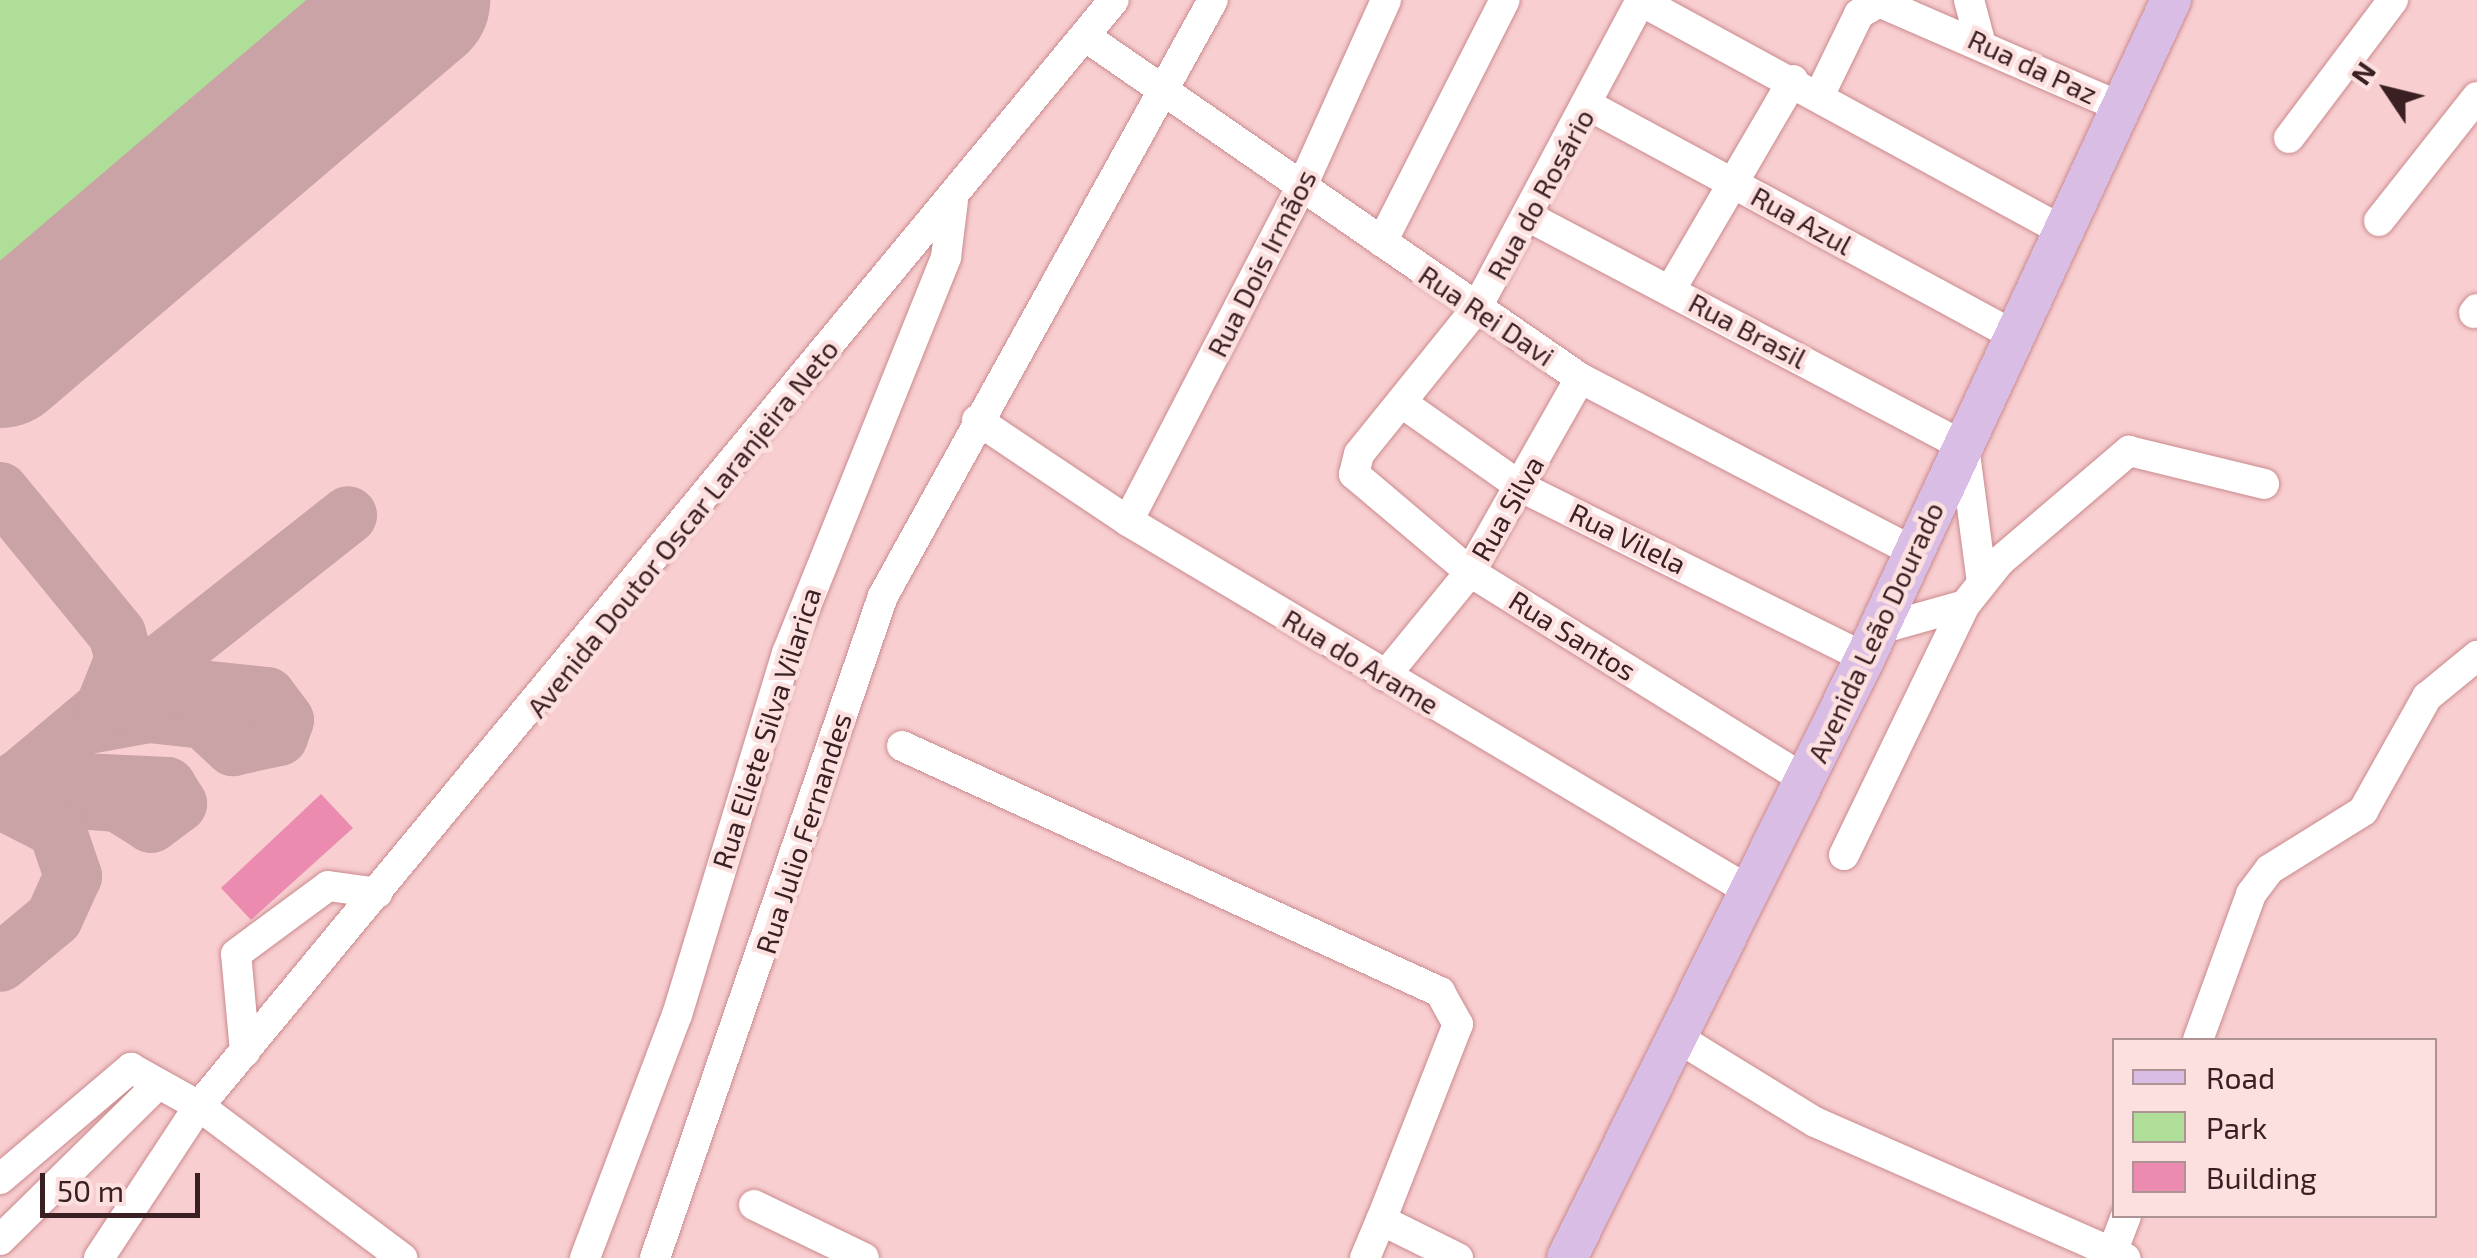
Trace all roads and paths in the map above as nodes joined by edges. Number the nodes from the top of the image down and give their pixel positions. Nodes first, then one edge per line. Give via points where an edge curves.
1 (1114, 0) edge
2 (1213, 0) edge
3 (1386, 0) edge
4 (1506, 0) edge
5 (1969, 0) edge
6 (2171, 0) edge
7 (2393, 0) edge
8 (1641, 1) edge
9 (1086, 37) junction
10 (1980, 41) junction
11 (1806, 87) junction
12 (1168, 90) junction
13 (2477, 97) edge
14 (1588, 105) junction
15 (2125, 109) junction
16 (2289, 138) dead end
17 (1732, 182) junction
18 (1303, 184) junction
19 (953, 201) junction
20 (1531, 218) junction
21 (2380, 221) dead end
22 (2064, 232) junction
23 (1382, 242) junction
24 (1671, 288) junction
25 (1476, 309) junction
26 (2014, 336) junction
27 (1580, 378) junction
28 (1402, 403) junction
29 (977, 420) junction
30 (1964, 446) junction
31 (1354, 474) joint
32 (2264, 484) dead end
33 (1522, 487) junction
34 (1128, 521) junction
35 (1914, 552) junction
36 (1470, 572) junction
37 (1974, 594) junction
38 (1870, 644) junction
39 (2477, 656) edge
40 (1385, 676) junction
41 (902, 746) dead end
42 (1806, 780) junction
43 (1844, 855) dead end
44 (1751, 892) junction
45 (378, 893) junction
46 (1675, 1036) junction
47 (2199, 1038) edge
48 (245, 1052) junction
49 (158, 1084) junction
50 (200, 1106) junction
51 (0, 1179) edge
52 (754, 1205) dead end
53 (2126, 1218) edge
54 (1381, 1220) junction
55 (0, 1240) edge
56 (2116, 1256) edge
57 (99, 1258) edge
58 (402, 1258) edge
59 (584, 1258) edge
60 (655, 1258) edge
61 (864, 1258) edge
62 (1365, 1258) edge
63 (1458, 1258) edge
64 (1567, 1258) edge

1 - 9 street, Avenida Doutor Oscar Laranjeira Neto
2 - 12 street, Rua Julio Fernandes
3 - 18 street, Rua Dois Irmãos
4 - 23 street
5 - 10 street
6 - 15 main road, Avenida Leão Dourado
7 - 16 street
8 - 11 street
8 - 14 street, Rua do Rosário
9 - 12 street, Rua Rei Davi
9 - 19 street, Avenida Doutor Oscar Laranjeira Neto
10 - 11 street, Rua da Paz via 1870,4
10 - 15 street, Rua da Paz
11 - 17 street
11 - 22 street
12 - 18 street, Rua Rei Davi
12 - 29 street, Rua Julio Fernandes
13 - 21 street
14 - 17 street, Rua Azul
14 - 20 street, Rua do Rosário
15 - 22 main road, Avenida Leão Dourado
17 - 24 street
17 - 26 street, Rua Azul
18 - 23 street, Rua Rei Davi
18 - 34 street, Rua Dois Irmãos
19 - 45 street, Avenida Doutor Oscar Laranjeira Neto
19 - 59 street, Rua Eliete Silva Vilarica via 946,257 793,635 677,1016
20 - 24 street, Rua Brasil
20 - 25 street, Rua do Rosário
22 - 26 main road, Avenida Leão Dourado
23 - 25 street, Rua Rei Davi
24 - 30 street, Rua Brasil
25 - 27 street, Rua Rei Davi
25 - 28 street, Rua do Rosário
26 - 30 main road, Avenida Leão Dourado
27 - 33 street, Rua Silva
27 - 35 street, Rua Rei Davi
28 - 31 street, Rua do Rosário
28 - 33 street, Rua Vilela
29 - 34 street, Rua do Arame
29 - 60 street, Rua Julio Fernandes via 883,596
30 - 35 main road, Avenida Leão Dourado
30 - 37 street
31 - 36 street, Rua Santos
32 - 37 street via 2129,451
33 - 36 street, Rua Silva
33 - 38 street, Rua Vilela
34 - 40 street, Rua do Arame
35 - 38 main road, Avenida Leão Dourado
36 - 40 street, Rua Silva
36 - 42 street, Rua Santos
37 - 38 street
37 - 43 street
38 - 42 main road, Avenida Leão Dourado
39 - 47 street via 2426,697 2363,811 2270,869 2250,894
40 - 44 street, Rua do Arame
41 - 54 street via 1440,992 1458,1024
42 - 44 main road, Avenida Leão Dourado
44 - 46 main road, Avenida Leão Dourado
45 - 48 street, Avenida Doutor Oscar Laranjeira Neto
45 - 48 street via 328,886 236,954
46 - 56 street via 1816,1122
46 - 64 main road, Avenida Leão Dourado
48 - 50 street, Avenida Doutor Oscar Laranjeira Neto
49 - 50 street
49 - 51 street via 122,1072
49 - 55 street
50 - 57 street, Avenida Doutor Oscar Laranjeira Neto
50 - 58 street
52 - 61 street
53 - 56 street
54 - 62 street
54 - 63 street

